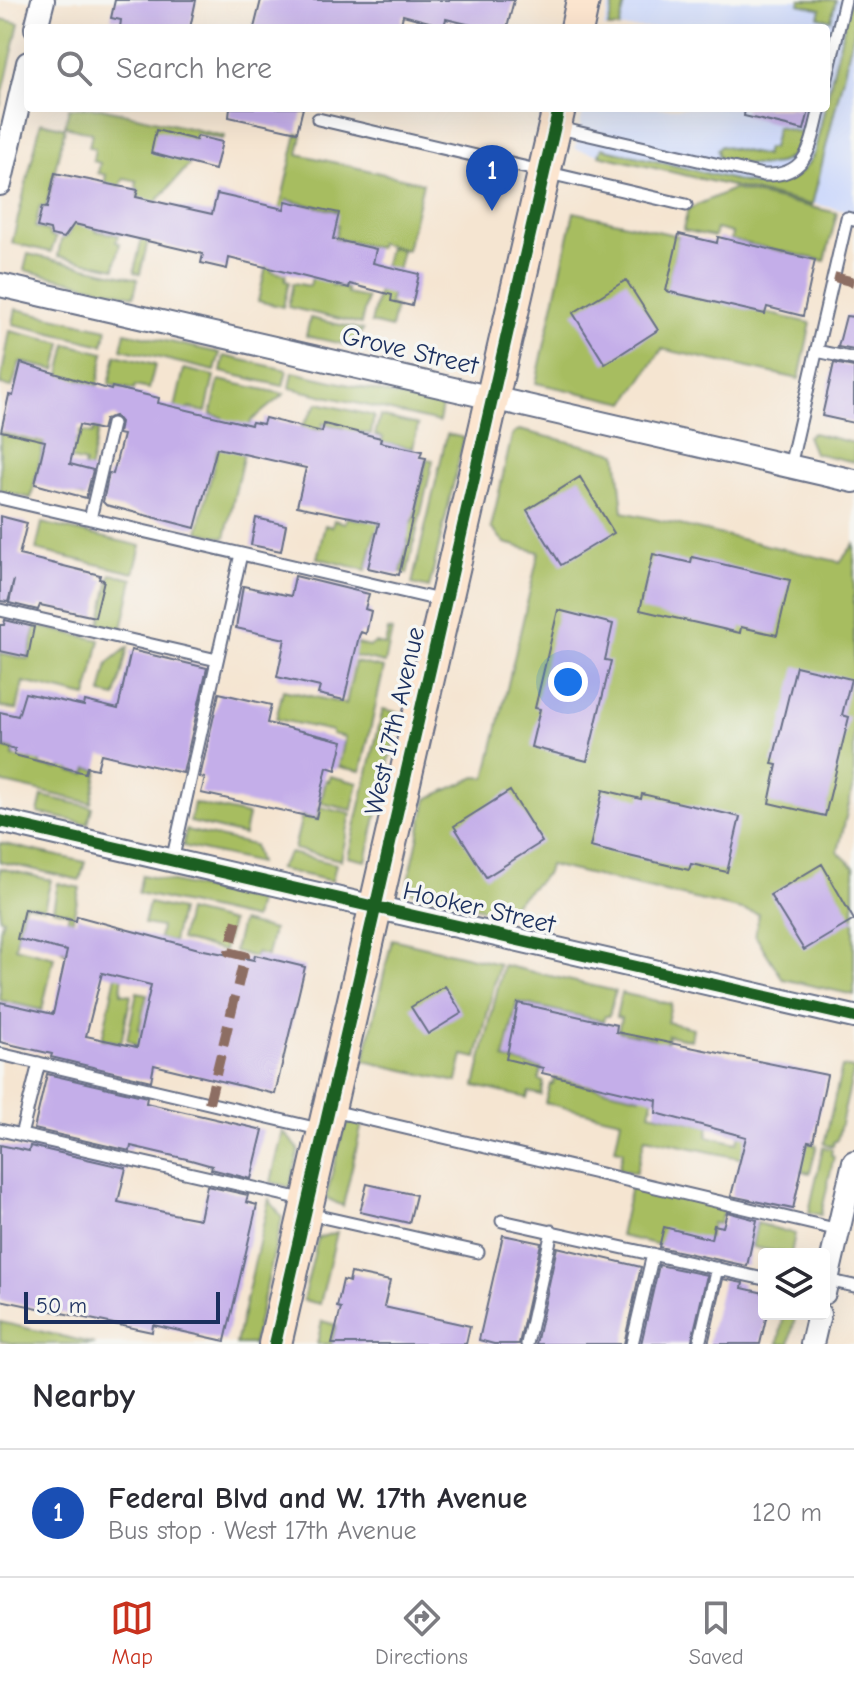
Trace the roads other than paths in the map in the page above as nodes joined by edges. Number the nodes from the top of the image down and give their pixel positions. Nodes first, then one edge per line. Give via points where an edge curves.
1 (43, 0) edge
2 (583, 0) edge
3 (845, 0) edge
4 (37, 24) edge
5 (578, 24) edge
6 (830, 65) edge
7 (24, 80) edge
8 (819, 112) edge
9 (557, 117) edge
10 (318, 119) dead end
11 (544, 172) junction
12 (0, 184) edge
13 (686, 205) dead end
14 (854, 220) edge
15 (0, 285) edge
16 (817, 351) junction
17 (854, 359) edge
18 (492, 398) junction
19 (112, 424) dead end
20 (790, 466) junction
21 (854, 481) edge
22 (0, 498) edge
23 (90, 519) junction
24 (241, 554) junction
25 (445, 602) junction
26 (0, 610) edge
27 (217, 660) junction
28 (0, 821) edge
29 (172, 861) junction
30 (375, 907) junction
31 (854, 1017) edge
32 (0, 1054) edge
33 (39, 1063) junction
34 (326, 1120) junction
35 (0, 1130) edge
36 (21, 1135) junction
37 (854, 1162) edge
38 (306, 1207) junction
39 (502, 1221) dead end
40 (839, 1230) junction
41 (552, 1231) junction
42 (478, 1252) dead end
43 (653, 1254) junction
44 (717, 1268) junction
45 (830, 1268) edge
46 (758, 1278) edge
47 (854, 1286) edge
48 (830, 1288) edge
49 (818, 1320) edge
50 (275, 1344) edge
51 (527, 1344) edge
52 (632, 1344) edge
53 (699, 1344) edge
54 (812, 1344) edge

1 - 4 street
2 - 5 street
3 - 6 lane
7 - 12 street
8 - 9 lane via 808,153 789,172 776,176 699,160
9 - 11 street, West 17th Avenue
10 - 11 lane
11 - 13 lane
11 - 18 street, West 17th Avenue
14 - 16 lane via 847,218
15 - 18 street, Grove Street
16 - 17 lane
16 - 20 lane
18 - 20 street, Grove Street
18 - 25 street, West 17th Avenue
19 - 23 lane
20 - 21 street, Grove Street
22 - 23 lane
23 - 24 lane
24 - 25 lane
24 - 27 lane
25 - 30 street, West 17th Avenue
26 - 27 lane
27 - 29 lane
28 - 29 street, Hooker Street
29 - 30 street, Hooker Street
30 - 31 street, Hooker Street
30 - 34 street, West 17th Avenue
32 - 33 lane
33 - 34 lane
33 - 36 lane
34 - 38 street, West 17th Avenue
34 - 40 lane
35 - 36 lane
36 - 38 lane
37 - 40 street
38 - 42 lane
38 - 50 street, West 17th Avenue
39 - 41 lane
40 - 45 street
41 - 43 lane
41 - 51 lane
43 - 44 lane
43 - 52 lane
44 - 46 lane
44 - 53 lane
47 - 48 lane
49 - 54 street

